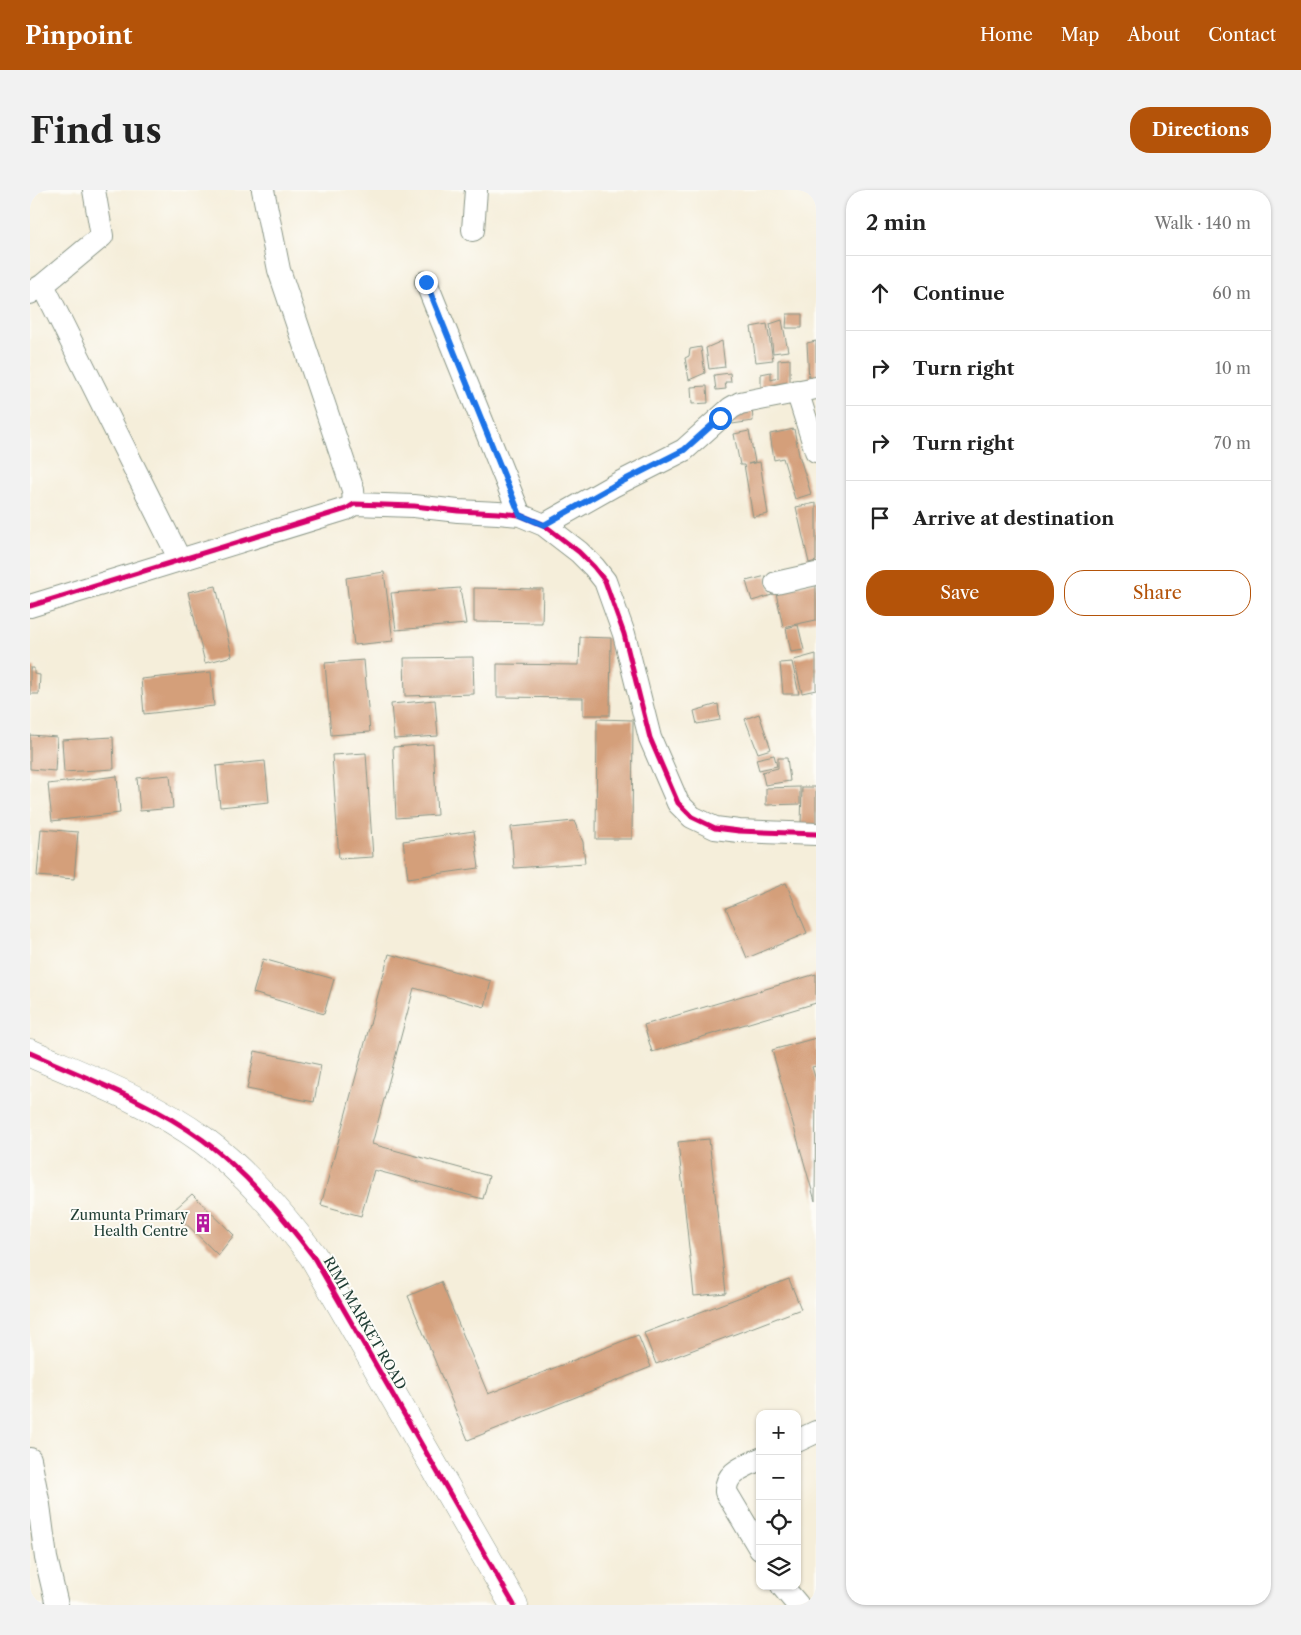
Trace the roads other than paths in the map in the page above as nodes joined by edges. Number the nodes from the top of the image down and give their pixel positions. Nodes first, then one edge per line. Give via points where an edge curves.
1 (94, 190) edge
2 (263, 190) edge
3 (476, 190) edge
4 (472, 230) dead end
5 (426, 282) dead end
6 (36, 290) edge
7 (807, 389) edge
8 (816, 451) edge
9 (354, 504) junction
10 (520, 515) junction
11 (544, 525) junction
12 (180, 560) junction
13 (816, 574) edge
14 (776, 584) dead end
15 (32, 598) edge
16 (816, 834) edge
17 (30, 1053) edge
18 (816, 1432) edge
19 (801, 1439) edge
20 (30, 1458) edge
21 (756, 1461) edge
22 (758, 1545) edge
23 (785, 1590) edge
24 (57, 1605) edge
25 (514, 1605) edge
26 (798, 1605) edge

1 - 6 street via 102,236
2 - 9 street via 279,270 353,490
3 - 4 street
5 - 10 street
6 - 12 street
7 - 8 street
7 - 11 street via 740,403 684,450
9 - 10 street
9 - 12 street
10 - 11 street
11 - 16 street via 579,552 605,581 624,634 650,738 678,803 692,817 715,828
12 - 15 street
13 - 14 street
17 - 25 street, RIMI MARKET ROAD via 130,1097 203,1140 285,1220 313,1256
18 - 19 street
20 - 24 street
21 - 22 street via 728,1478 726,1492
23 - 26 street

